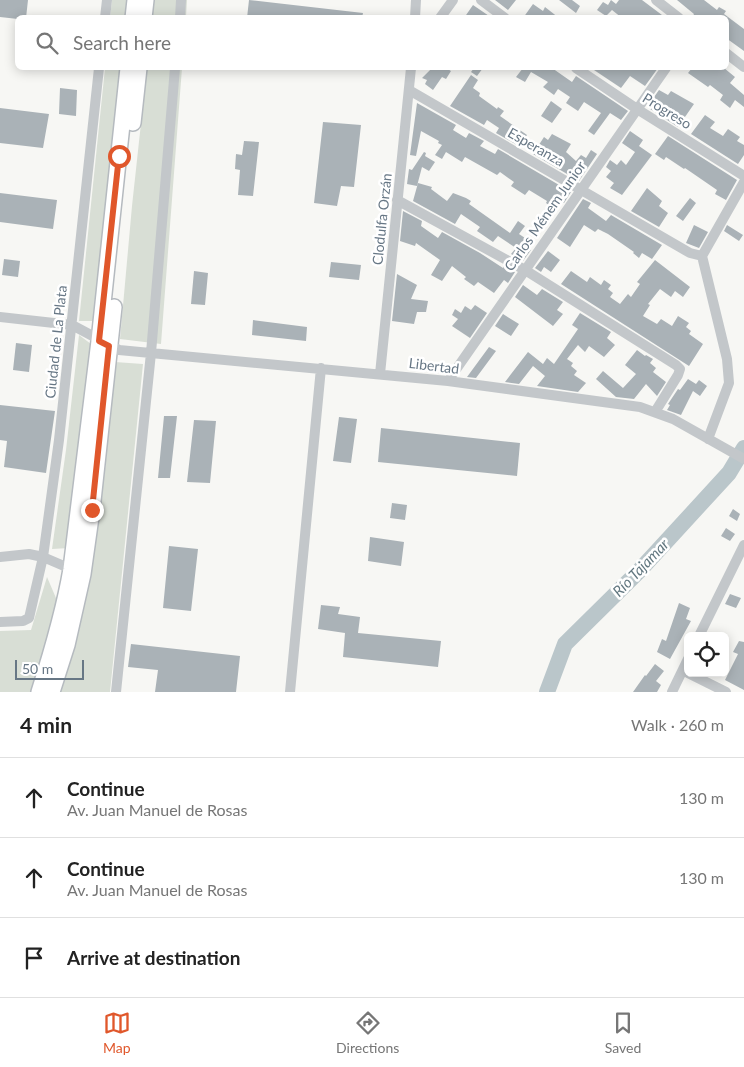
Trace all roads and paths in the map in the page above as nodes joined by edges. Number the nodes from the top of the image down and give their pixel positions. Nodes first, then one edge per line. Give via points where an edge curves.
1 (106, 0) edge
2 (135, 0) edge
3 (146, 0) edge
4 (181, 0) edge
5 (416, 0) edge
6 (453, 0) edge
7 (481, 0) edge
8 (656, 0) edge
9 (105, 15) edge
10 (133, 15) edge
11 (144, 15) edge
12 (180, 15) edge
13 (415, 15) edge
14 (442, 15) edge
15 (501, 15) edge
16 (675, 15) edge
17 (729, 56) edge
18 (744, 67) edge
19 (99, 70) edge
20 (128, 70) edge
21 (139, 70) edge
22 (176, 70) edge
23 (410, 70) edge
24 (579, 70) edge
25 (665, 70) edge
26 (408, 90) junction
27 (637, 109) junction
28 (744, 176) edge
29 (744, 182) edge
30 (581, 189) junction
31 (397, 200) junction
32 (702, 256) junction
33 (525, 270) junction
34 (0, 317) edge
35 (72, 325) junction
36 (104, 343) junction
37 (151, 353) junction
38 (321, 368) junction
39 (380, 374) junction
40 (448, 381) junction
41 (655, 412) junction
42 (708, 440) junction
43 (744, 459) edge
44 (744, 546) edge
45 (0, 557) edge
46 (43, 557) junction
47 (70, 568) junction
48 (0, 622) edge
49 (701, 632) edge
50 (684, 675) edge
51 (696, 677) edge
52 (39, 692) edge
53 (52, 692) edge
54 (116, 692) edge
55 (290, 692) edge
56 (672, 692) edge
57 (726, 692) edge

1 - 9 street
2 - 10 main road
3 - 11 main road
4 - 12 street
5 - 13 street
6 - 14 street
7 - 15 street
8 - 16 street
17 - 18 street
19 - 35 street, Ciudad de La Plata
20 - 36 main road
21 - 36 main road
22 - 37 street
23 - 26 street, Clodulfa Orzán
24 - 27 street, Progreso
25 - 27 street, Carlos Ménem Junior
26 - 30 street, Esperanza
26 - 31 street, Clodulfa Orzán
27 - 28 street, Progreso
27 - 30 street, Carlos Ménem Junior
29 - 32 street
30 - 32 street, Esperanza via 690,253
30 - 33 street, Carlos Ménem Junior
31 - 33 street
31 - 39 street, Clodulfa Orzán
32 - 42 street via 727,359 729,383
33 - 40 street, Carlos Ménem Junior
33 - 41 street via 680,369
34 - 35 street
35 - 36 street
35 - 46 street, Ciudad de La Plata
36 - 37 street, Libertad via 119,350
36 - 47 main road
36 - 53 main road via 92,510 83,574 68,645
37 - 38 street, Libertad
37 - 54 street
38 - 39 street, Libertad
38 - 55 street
39 - 40 street, Libertad
40 - 41 street, Libertad via 640,407
41 - 42 street, Libertad
42 - 43 street, Libertad
44 - 49 street
45 - 46 street via 29,554
46 - 47 street
46 - 48 street, Ciudad de La Plata via 29,618 23,622
47 - 52 main road via 64,606
50 - 56 street
51 - 57 street

